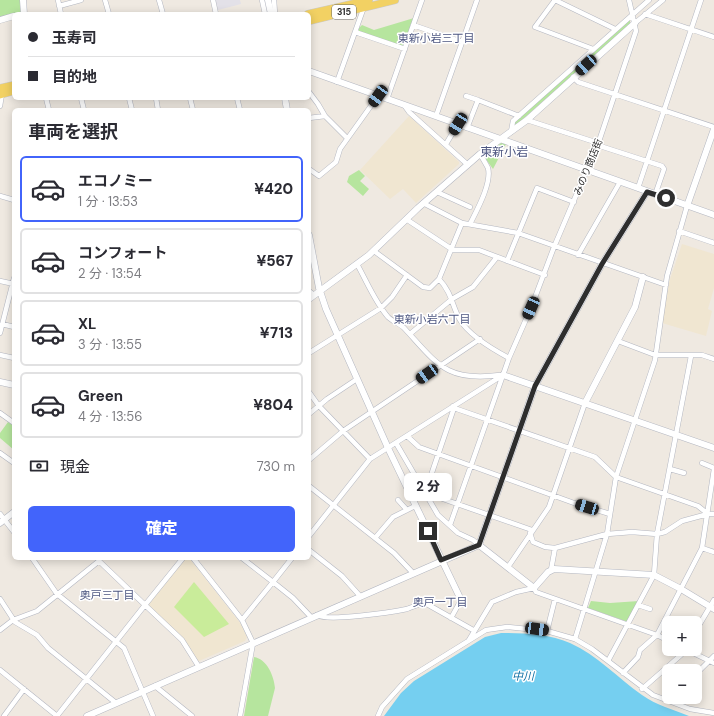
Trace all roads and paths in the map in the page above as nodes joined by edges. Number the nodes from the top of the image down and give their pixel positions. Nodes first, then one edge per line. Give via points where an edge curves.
1 (23, 0) edge
2 (58, 0) edge
3 (81, 0) edge
4 (105, 0) edge
5 (159, 0) edge
6 (213, 0) edge
7 (262, 0) edge
8 (369, 0) edge
9 (395, 0) edge
10 (422, 0) edge
11 (478, 0) edge
12 (555, 0) edge
13 (629, 0) edge
14 (649, 0) edge
15 (663, 0) edge
16 (701, 0) edge
17 (270, 2) edge
18 (59, 6) junction
19 (364, 7) junction
20 (24, 12) edge
21 (60, 12) edge
22 (108, 12) edge
23 (162, 12) edge
24 (216, 12) edge
25 (265, 12) edge
26 (271, 12) edge
27 (275, 12) edge
28 (311, 13) edge
29 (632, 14) junction
30 (645, 14) junction
31 (12, 17) edge
32 (0, 20) edge
33 (311, 20) edge
34 (635, 23) junction
35 (413, 25) junction
36 (615, 29) junction
37 (691, 30) junction
38 (355, 32) junction
39 (714, 37) edge
40 (462, 42) junction
41 (405, 49) junction
42 (593, 49) junction
43 (311, 72) edge
44 (573, 77) junction
45 (337, 82) junction
46 (12, 86) edge
47 (12, 91) edge
48 (1, 92) edge
49 (615, 94) junction
50 (311, 95) edge
51 (378, 96) junction
52 (466, 96) dead end
53 (387, 99) junction
54 (478, 100) junction
55 (404, 105) junction
56 (0, 106) edge
57 (664, 111) junction
58 (325, 116) junction
59 (436, 116) junction
60 (518, 116) junction
61 (311, 118) edge
62 (527, 120) junction
63 (458, 124) junction
64 (467, 128) junction
65 (714, 128) edge
66 (511, 132) junction
67 (347, 138) junction
68 (501, 140) junction
69 (446, 144) junction
70 (598, 144) junction
71 (480, 154) junction
72 (647, 161) junction
73 (468, 165) junction
74 (311, 170) edge
75 (588, 170) junction
76 (620, 182) junction
77 (638, 188) junction
78 (437, 192) junction
79 (647, 192) junction
80 (655, 195) junction
81 (0, 196) edge
82 (12, 199) edge
83 (574, 202) junction
84 (423, 204) junction
85 (688, 206) junction
86 (470, 207) dead end
87 (714, 215) edge
88 (406, 219) junction
89 (462, 223) junction
90 (470, 224) junction
91 (679, 231) junction
92 (518, 233) junction
93 (714, 243) edge
94 (311, 245) edge
95 (554, 247) junction
96 (374, 250) junction
97 (453, 250) junction
98 (578, 256) junction
99 (496, 257) junction
100 (507, 260) junction
101 (357, 264) junction
102 (602, 264) junction
103 (407, 275) junction
104 (545, 275) junction
105 (643, 277) junction
106 (439, 279) junction
107 (0, 281) edge
108 (12, 284) edge
109 (666, 285) junction
110 (12, 288) edge
111 (320, 291) junction
112 (311, 295) edge
113 (452, 298) junction
114 (381, 308) junction
115 (2, 324) junction
116 (12, 326) edge
117 (0, 333) edge
118 (410, 334) junction
119 (337, 335) junction
120 (480, 339) junction
121 (618, 341) junction
122 (311, 352) edge
123 (0, 354) edge
124 (655, 354) junction
125 (691, 356) junction
126 (12, 357) edge
127 (509, 358) junction
128 (714, 359) edge
129 (440, 366) junction
130 (503, 375) junction
131 (357, 379) junction
132 (0, 382) edge
133 (12, 385) edge
134 (535, 386) junction
135 (311, 395) edge
136 (586, 403) junction
137 (318, 406) junction
138 (454, 407) junction
139 (311, 412) edge
140 (372, 412) junction
141 (0, 413) edge
142 (487, 419) junction
143 (635, 420) junction
144 (12, 422) edge
145 (520, 430) junction
146 (343, 431) junction
147 (677, 435) junction
148 (408, 436) junction
149 (396, 443) junction
150 (388, 448) junction
151 (569, 448) junction
152 (714, 448) edge
153 (0, 453) edge
154 (439, 454) junction
155 (311, 458) edge
156 (370, 460) junction
157 (12, 462) edge
158 (702, 463) dead end
159 (470, 465) junction
160 (714, 468) edge
161 (670, 469) junction
162 (684, 473) dead end
163 (503, 477) junction
164 (616, 477) junction
165 (311, 488) edge
166 (423, 492) junction
167 (553, 494) junction
168 (665, 494) junction
169 (398, 500) dead end
170 (457, 504) junction
171 (334, 506) junction
172 (416, 506) junction
173 (407, 510) junction
174 (0, 514) edge
175 (12, 514) edge
176 (610, 514) junction
177 (708, 514) junction
178 (714, 514) edge
179 (490, 515) junction
180 (2, 521) edge
181 (450, 525) junction
182 (12, 530) edge
183 (531, 531) junction
184 (311, 534) edge
185 (607, 534) junction
186 (657, 534) junction
187 (375, 538) junction
188 (479, 545) junction
189 (555, 548) junction
190 (702, 548) junction
191 (311, 552) edge
192 (714, 552) edge
193 (33, 560) edge
194 (99, 560) edge
195 (101, 560) edge
196 (181, 560) edge
197 (194, 560) edge
198 (245, 560) edge
199 (290, 560) edge
200 (441, 560) junction
201 (508, 567) junction
202 (551, 570) junction
203 (596, 572) junction
204 (413, 573) junction
205 (654, 575) junction
206 (273, 582) junction
207 (534, 588) junction
208 (681, 589) junction
209 (57, 594) junction
210 (360, 596) junction
211 (0, 599) edge
212 (555, 599) junction
213 (462, 602) joint
214 (145, 604) junction
215 (638, 605) junction
216 (713, 605) edge
217 (584, 609) junction
218 (650, 609) dead end
219 (314, 616) junction
220 (451, 618) junction
221 (14, 620) junction
222 (242, 620) junction
223 (702, 622) edge
224 (628, 624) junction
225 (474, 629) junction
226 (0, 630) edge
227 (486, 630) junction
228 (547, 631) junction
229 (657, 635) junction
230 (662, 638) edge
231 (575, 639) junction
232 (468, 641) junction
233 (116, 642) junction
234 (253, 643) junction
235 (680, 656) edge
236 (699, 656) edge
237 (714, 656) edge
238 (608, 661) junction
239 (709, 661) junction
240 (714, 664) edge
241 (199, 667) junction
242 (702, 668) edge
243 (0, 670) edge
244 (623, 672) junction
245 (86, 679) junction
246 (154, 686) junction
247 (24, 689) junction
248 (642, 689) junction
249 (142, 692) junction
250 (662, 696) edge
251 (116, 703) junction
252 (680, 704) edge
253 (714, 714) edge
254 (4, 716) edge
255 (57, 716) edge
256 (87, 716) edge
257 (153, 716) edge
258 (192, 716) edge
259 (240, 716) edge
260 (378, 716) edge

1 - 20 street
2 - 18 street
3 - 18 street
4 - 22 street
5 - 23 street
6 - 24 street
7 - 25 street
8 - 28 main road, 315
9 - 19 main road, 315
10 - 35 street
11 - 40 street
12 - 36 street
12 - 42 street via 535,27
13 - 29 street
14 - 29 street
15 - 30 street
16 - 37 street
17 - 26 street
17 - 27 street
18 - 21 street
19 - 33 main road, 315
19 - 38 street
29 - 34 street
29 - 36 street
30 - 34 street
30 - 37 street
31 - 32 street
34 - 44 street
34 - 49 street, みのり商店街 via 636,31
35 - 40 street
35 - 41 street
36 - 42 street
37 - 39 street
37 - 57 street
38 - 41 street
38 - 45 street
40 - 59 street
41 - 53 street
42 - 60 street
43 - 45 street
44 - 49 street via 578,82
44 - 62 street
45 - 51 street
46 - 48 main road
47 - 48 main road
48 - 56 street
49 - 57 street
49 - 70 street, みのり商店街
50 - 58 street
51 - 53 street
51 - 67 street
52 - 54 street
53 - 55 street
54 - 60 street
54 - 64 street
55 - 59 street
55 - 69 street
57 - 65 street
57 - 72 street
58 - 61 street
58 - 67 street
59 - 63 street
60 - 66 street via 513,121
62 - 66 street
62 - 70 street
63 - 64 street
63 - 69 street
64 - 68 street
65 - 85 street
66 - 68 street
67 - 74 street via 331,167 319,176
68 - 71 street
68 - 75 street
69 - 73 street
70 - 72 street
70 - 75 street, みのり商店街
71 - 73 street
71 - 90 street via 488,168 489,178
72 - 77 street
72 - 80 street via 662,166 664,170
73 - 78 street
75 - 76 street
75 - 83 street, みのり商店街
76 - 77 street
76 - 98 street
77 - 79 street
78 - 84 street
78 - 86 street
79 - 80 street
79 - 102 street
80 - 85 street
81 - 82 street
83 - 92 street via 537,188
83 - 95 street, みのり商店街
84 - 88 street
84 - 89 street
85 - 87 street
85 - 91 street
88 - 96 street
88 - 97 street
89 - 90 street
89 - 97 street
90 - 92 street
91 - 93 street
91 - 109 street
92 - 95 street
92 - 100 street
94 - 111 street
95 - 98 street
95 - 104 street, みのり商店街
96 - 101 street
96 - 103 street
97 - 99 street via 479,250
97 - 106 street
98 - 102 street
99 - 100 street
99 - 113 street via 473,287
100 - 104 street
101 - 111 street
101 - 114 street
102 - 105 street
102 - 134 street
103 - 106 street via 423,287 430,288
103 - 114 street
104 - 127 street, みのり商店街
105 - 109 street
105 - 121 street via 635,307
106 - 113 street
107 - 108 street
109 - 124 street
110 - 115 street
111 - 112 street
111 - 119 street
113 - 118 street
113 - 120 street via 460,320
114 - 118 street via 390,319
114 - 119 street
115 - 116 street
115 - 117 street
118 - 129 street
119 - 122 street
119 - 131 street
120 - 127 street via 493,350
120 - 129 street
121 - 124 street
121 - 136 street
123 - 126 street
124 - 125 street
124 - 143 street
125 - 128 street via 702,355
125 - 147 street
127 - 130 street, みのり商店街
129 - 130 street via 456,374 472,377
129 - 140 street
130 - 134 street
130 - 138 street
130 - 142 street, みのり商店街
131 - 137 street
131 - 140 street
132 - 133 street
134 - 136 street
134 - 145 street
135 - 137 street
136 - 143 street
136 - 151 street
137 - 139 street
137 - 146 street
138 - 142 street
138 - 148 street
138 - 154 street
140 - 146 street
140 - 150 street
141 - 144 street
142 - 145 street
142 - 159 street, みのり商店街
143 - 147 street
143 - 164 street
145 - 151 street
145 - 163 street
146 - 155 street
146 - 156 street
147 - 152 street
147 - 161 street
148 - 149 street
148 - 154 street via 419,447
149 - 150 street
149 - 166 street
150 - 156 street
150 - 172 street
151 - 164 street via 596,457
151 - 167 street
153 - 157 street
154 - 159 street
154 - 166 street
156 - 171 street
158 - 160 street
159 - 163 street
159 - 170 street, みのり商店街
160 - 177 street
161 - 162 street
161 - 168 street
163 - 167 street
163 - 179 street
164 - 168 street
164 - 176 street
165 - 171 street
166 - 170 street
166 - 181 street via 438,515
167 - 176 street
167 - 183 street via 548,507
168 - 177 street via 698,506
168 - 186 street
169 - 173 street
170 - 179 street
170 - 181 street, みのり商店街
171 - 184 street
171 - 187 street
172 - 173 street
172 - 200 street
173 - 187 street via 393,517
174 - 180 street
175 - 180 street
176 - 185 street
177 - 178 street
177 - 186 street via 682,521
177 - 190 street
179 - 183 street
179 - 188 street
180 - 182 street
181 - 188 street
183 - 189 street via 533,542
183 - 201 street
185 - 186 street
185 - 189 street
185 - 203 street
186 - 205 street
187 - 204 street
188 - 200 street
188 - 201 street
189 - 202 street
190 - 192 street
190 - 208 street
191 - 210 street via 342,576
193 - 209 street
194 - 209 street
195 - 214 street
196 - 214 street
197 - 222 street
198 - 206 street
199 - 206 street
200 - 204 street
200 - 213 street
201 - 207 street
202 - 203 street
202 - 207 street
203 - 205 street
203 - 217 street
204 - 210 street
205 - 208 street
205 - 215 street
206 - 219 street
206 - 222 street
207 - 212 street via 536,592
207 - 225 street via 492,602
208 - 216 street
208 - 229 street
209 - 221 street via 37,611
209 - 233 street
210 - 219 street
211 - 221 street
212 - 217 street
212 - 228 street
213 - 220 street
214 - 233 street
214 - 241 street via 182,640
215 - 218 street
215 - 224 street
216 - 223 street
217 - 224 street
217 - 231 street
219 - 220 street via 331,618 364,615 407,609 425,603
219 - 234 street
220 - 225 street
221 - 226 street
221 - 245 street via 37,635 48,648
222 - 234 street
224 - 229 street
224 - 238 street
225 - 227 street
225 - 232 street
227 - 228 street via 507,627
227 - 232 street
228 - 231 street
229 - 230 street
229 - 244 street via 640,650 638,657
231 - 238 street
232 - 260 street via 407,679 382,707
233 - 245 street
233 - 249 street via 124,648
234 - 241 street
234 - 259 street
235 - 248 street
236 - 239 street
237 - 239 street
238 - 244 street
239 - 240 street
239 - 242 street
241 - 246 street
243 - 247 street
244 - 248 street
245 - 251 street
245 - 255 street
246 - 249 street
246 - 258 street
247 - 254 street
247 - 255 street
248 - 250 street
249 - 251 street
249 - 257 street
251 - 256 street
252 - 253 street

